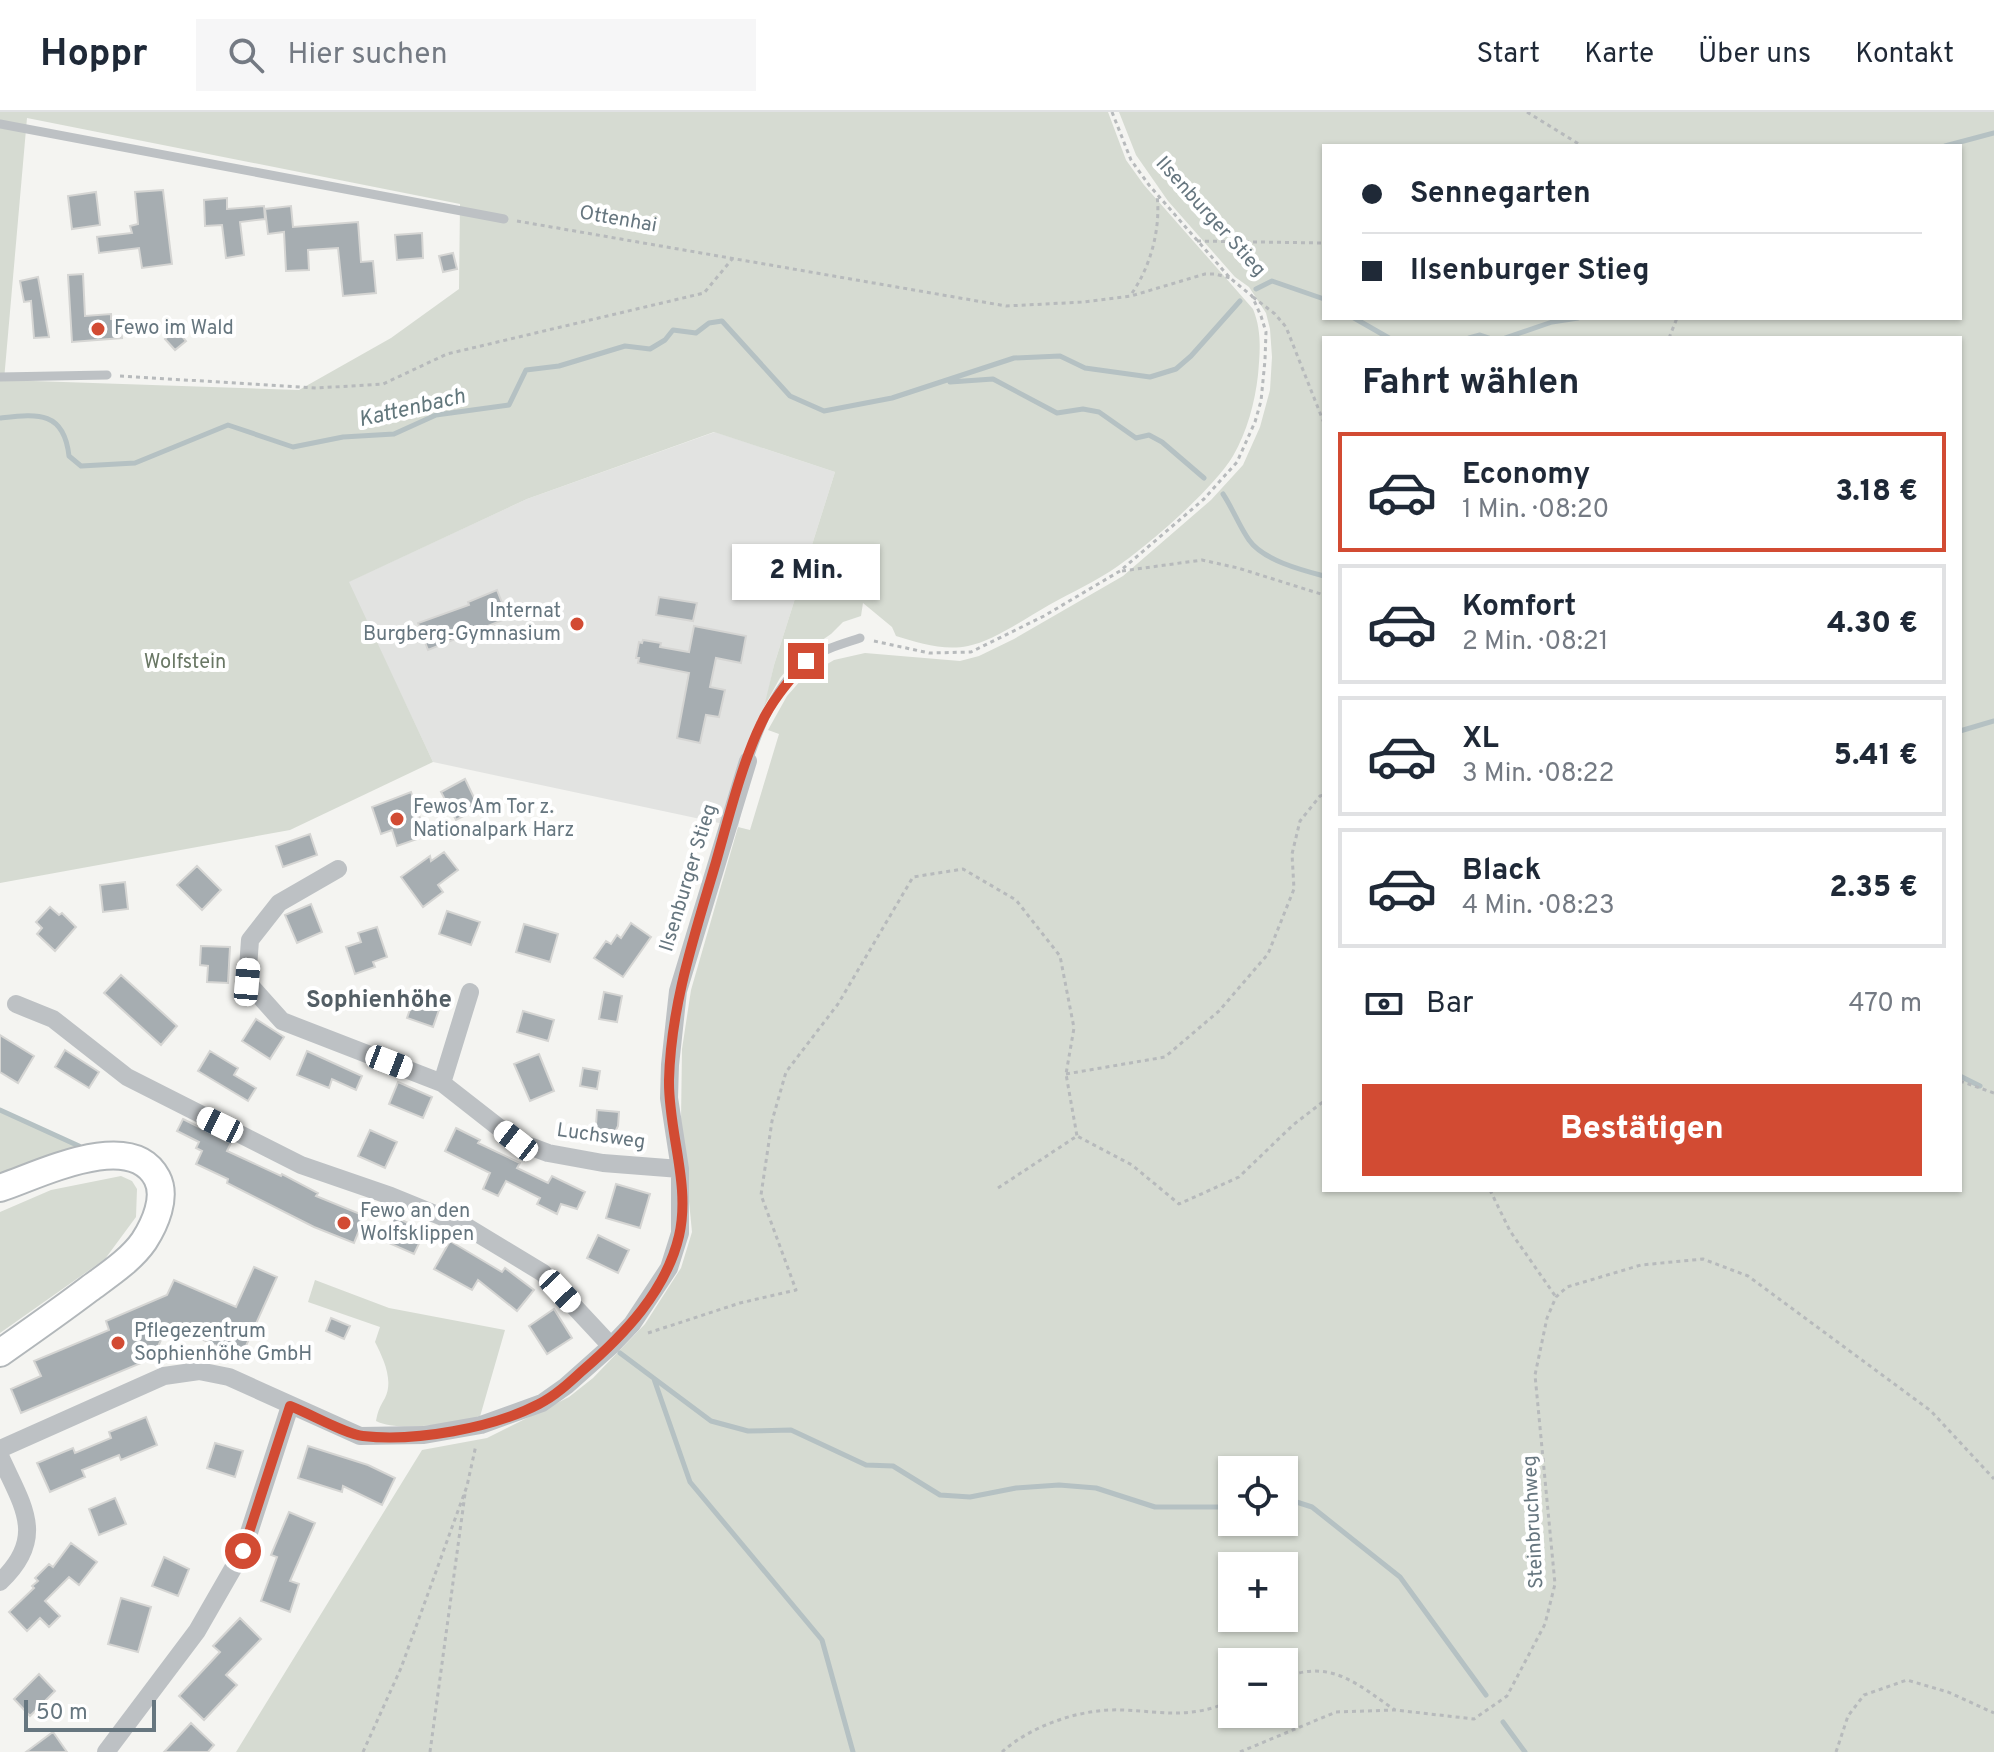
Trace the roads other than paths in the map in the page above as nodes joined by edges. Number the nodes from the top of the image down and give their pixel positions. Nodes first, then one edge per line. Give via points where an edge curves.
1 (0, 124) edge
2 (504, 219) road end
3 (107, 375) road end
4 (0, 377) edge
5 (860, 638) road end
6 (748, 761) joint
7 (338, 869) dead end
8 (470, 992) dead end
9 (16, 1004) dead end
10 (442, 1083) junction
11 (680, 1169) junction
12 (0, 1188) edge
13 (611, 1346) junction
14 (0, 1353) edge
15 (290, 1406) junction
16 (0, 1449) edge
17 (0, 1456) edge
18 (0, 1582) edge
19 (106, 1752) edge

1 - 2 lane
3 - 4 lane
5 - 6 lane, Ilsenburger Stieg via 806,661 760,726
6 - 11 street, Ilsenburger Stieg via 678,991 669,1098
7 - 10 street, Luchsweg via 279,903 250,940 247,982 282,1021
8 - 10 street
9 - 13 street via 53,1019 127,1077 301,1165 467,1227 543,1273
10 - 11 street, Luchsweg via 516,1141 548,1153
11 - 13 street, Ilsenburger Stieg via 680,1233 669,1268
12 - 14 main road via 90,1158 128,1155 153,1172 160,1202 143,1243 116,1269
13 - 15 street, Ilsenburger Stieg via 542,1403 481,1425 424,1435 360,1436
15 - 16 street, Ilsenburger Stieg via 229,1377 199,1371 164,1376
15 - 19 street via 243,1551 197,1631
17 - 18 street via 29,1525 24,1549

